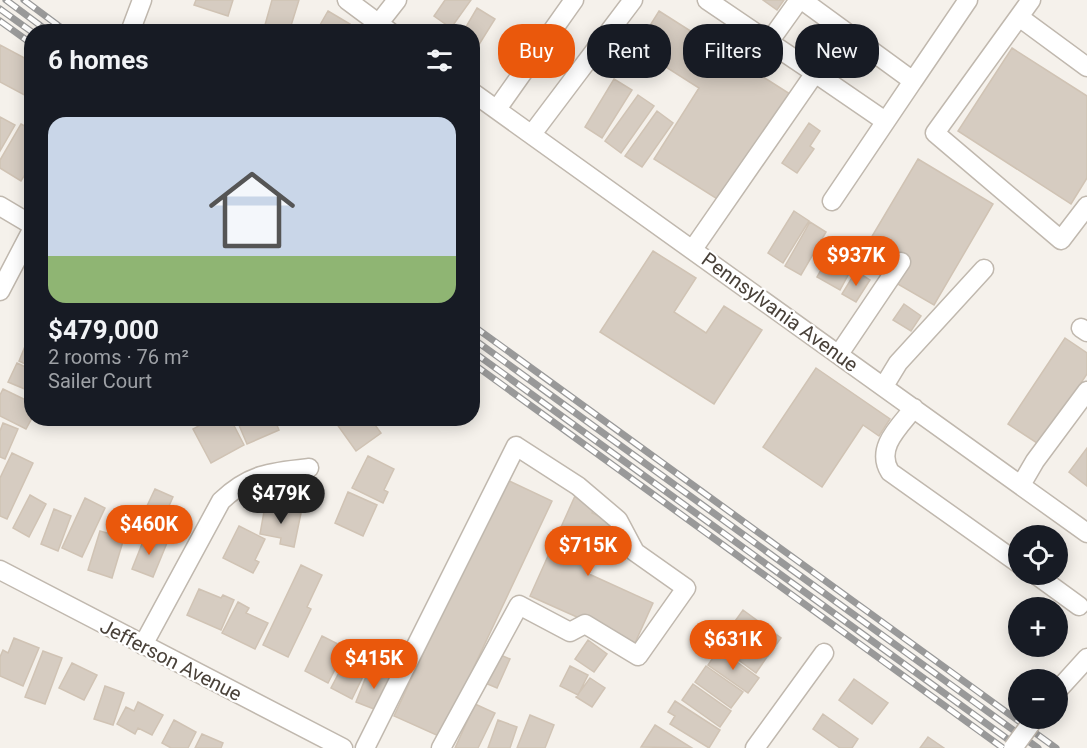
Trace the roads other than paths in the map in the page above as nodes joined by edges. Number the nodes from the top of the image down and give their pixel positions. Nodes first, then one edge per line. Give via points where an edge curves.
1 (397, 0) edge
2 (574, 0) edge
3 (633, 0) edge
4 (707, 0) edge
5 (800, 0) edge
6 (968, 0) edge
7 (1031, 0) edge
8 (137, 2) edge
9 (356, 2) edge
10 (1019, 17) junction
11 (132, 24) edge
12 (381, 24) edge
13 (385, 24) edge
14 (742, 24) edge
15 (782, 24) edge
16 (1087, 67) edge
17 (812, 78) edge
18 (822, 78) edge
19 (913, 81) junction
20 (480, 97) edge
21 (497, 109) junction
22 (885, 121) junction
23 (532, 134) junction
24 (832, 201) dead end
25 (0, 206) edge
26 (1087, 206) edge
27 (24, 220) edge
28 (24, 245) edge
29 (693, 249) junction
30 (901, 262) dead end
31 (984, 268) dead end
32 (0, 291) edge
33 (839, 354) junction
34 (884, 386) junction
35 (1087, 390) edge
36 (914, 408) junction
37 (309, 468) dead end
38 (1021, 485) junction
39 (1087, 533) edge
40 (1008, 556) edge
41 (0, 570) edge
42 (1050, 585) edge
43 (1079, 606) dead end
44 (143, 645) junction
45 (824, 653) dead end
46 (1087, 658) edge
47 (1068, 679) edge
48 (1027, 729) edge
49 (343, 748) edge
50 (365, 748) edge
51 (441, 748) edge
52 (755, 748) edge
53 (1013, 748) edge

1 - 13 street
2 - 21 street
3 - 23 street
4 - 14 street
5 - 15 street
5 - 19 street
6 - 19 street
7 - 10 street
8 - 11 street
9 - 12 street
10 - 16 street
10 - 26 street via 935,133 1061,240
17 - 29 street
18 - 22 street
19 - 22 street
20 - 21 street, Pennsylvania Avenue
21 - 23 street, Pennsylvania Avenue
22 - 24 street
23 - 29 street, Pennsylvania Avenue
25 - 27 street
28 - 32 street
29 - 33 street, Pennsylvania Avenue
30 - 33 street
31 - 34 street via 898,363
33 - 34 street, Pennsylvania Avenue
34 - 36 street, Pennsylvania Avenue
35 - 38 street
36 - 38 street, Pennsylvania Avenue
36 - 40 street via 885,449 885,464 890,472
37 - 44 street via 250,479 221,501
38 - 39 street, Pennsylvania Avenue
41 - 44 street, Jefferson Avenue
42 - 43 street
44 - 49 street, Jefferson Avenue
45 - 52 street
46 - 47 street
48 - 53 street, bridge
50 - 51 street via 516,446 578,486 618,520 635,552 686,588 638,656 585,624 570,632 519,605

